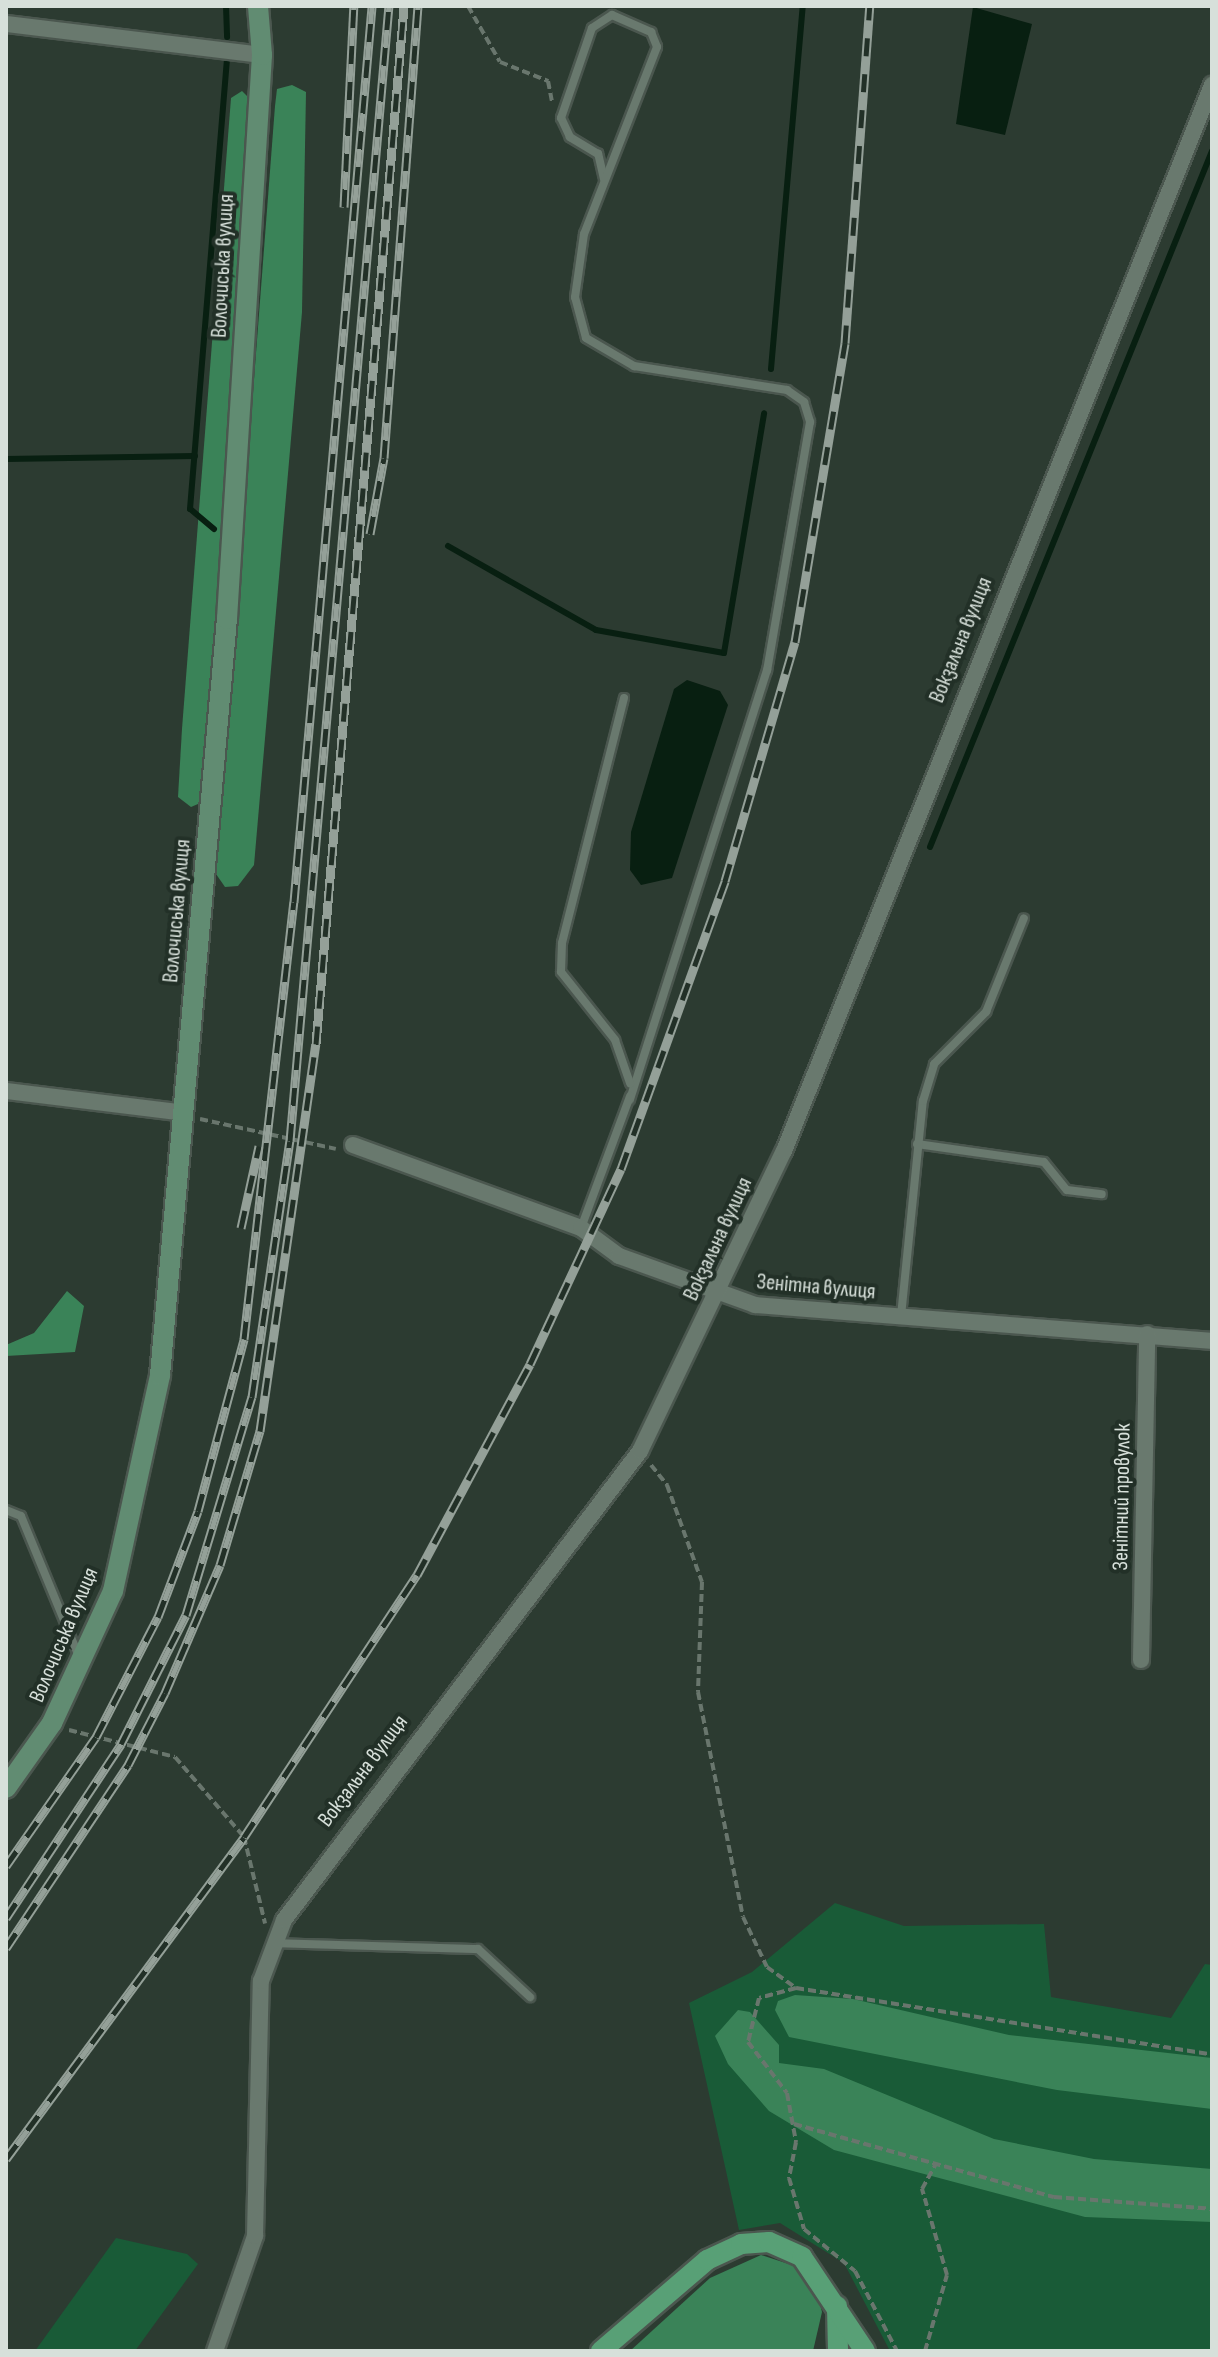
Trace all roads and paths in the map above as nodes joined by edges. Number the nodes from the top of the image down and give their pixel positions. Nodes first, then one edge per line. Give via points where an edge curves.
1 (258, 6) edge
2 (468, 6) edge
3 (6, 24) edge
4 (262, 55) junction
5 (1212, 85) edge
6 (562, 113) junction
7 (604, 179) junction
8 (624, 698) dead end
9 (1024, 918) dead end
10 (6, 1091) edge
11 (630, 1100) junction
12 (184, 1113) junction
13 (917, 1144) junction
14 (353, 1145) joint
15 (1102, 1194) dead end
16 (581, 1228) junction
17 (716, 1293) junction
18 (901, 1316) junction
19 (1147, 1334) junction
20 (1212, 1341) edge
21 (640, 1451) junction
22 (6, 1510) edge
23 (1141, 1660) dead end
24 (81, 1661) junction
25 (52, 1723) junction
26 (6, 1788) edge
27 (274, 1943) junction
28 (796, 1988) junction
29 (530, 1997) dead end
30 (1212, 2055) edge
31 (793, 2124) junction
32 (936, 2164) junction
33 (1212, 2209) edge
34 (837, 2302) junction
35 (215, 2351) edge
36 (601, 2351) edge
37 (838, 2351) edge
38 (865, 2351) edge
39 (897, 2351) edge
40 (925, 2351) edge

1 - 4 main road, Волочиська вулиця
2 - 6 path via 500,62 548,81 545,95
3 - 4 street
4 - 12 main road, Волочиська вулиця via 227,619
5 - 17 street, Вокзальна вулиця via 784,1151
6 - 7 lane via 570,137 598,154
6 - 7 lane via 599,18 612,15 657,39
7 - 11 lane via 584,234 575,297 586,338 634,366 787,390 804,402 810,422 767,670
8 - 11 lane via 562,943 561,972 615,1040 630,1075
9 - 13 lane via 986,1012 934,1064
10 - 12 street
11 - 16 lane
12 - 14 path via 269,1138 344,1150
12 - 24 main road, Волочиська вулиця via 160,1375 133,1522
13 - 15 lane via 1044,1162 1067,1190
13 - 18 lane
14 - 16 street, Зенітна вулиця
16 - 17 street, Зенітна вулиця via 619,1256
17 - 18 street, Зенітна вулиця via 755,1305
17 - 21 street, Вокзальна вулиця
18 - 19 street, Зенітна вулиця
19 - 20 street, Зенітна вулиця
19 - 23 street, Зенітний провулок
21 - 27 street, Вокзальна вулиця via 318,1866
21 - 28 path via 667,1485 702,1582 698,1692 743,1917 767,1967
22 - 24 lane via 21,1516
24 - 25 main road, Волочиська вулиця
25 - 26 main road, Волочиська вулиця
25 - 27 path via 175,1757 244,1837
27 - 29 lane via 478,1949
27 - 35 street, Вокзальна вулиця via 257,2037 255,2236
28 - 30 path
28 - 31 path via 759,1998 748,2042 787,2093
31 - 32 path
31 - 39 path via 789,2178 804,2229 855,2271
32 - 33 path via 1054,2197
32 - 40 path via 922,2189 947,2275
34 - 36 main road via 802,2257 769,2242 741,2244 707,2260
34 - 37 main road
34 - 38 main road

